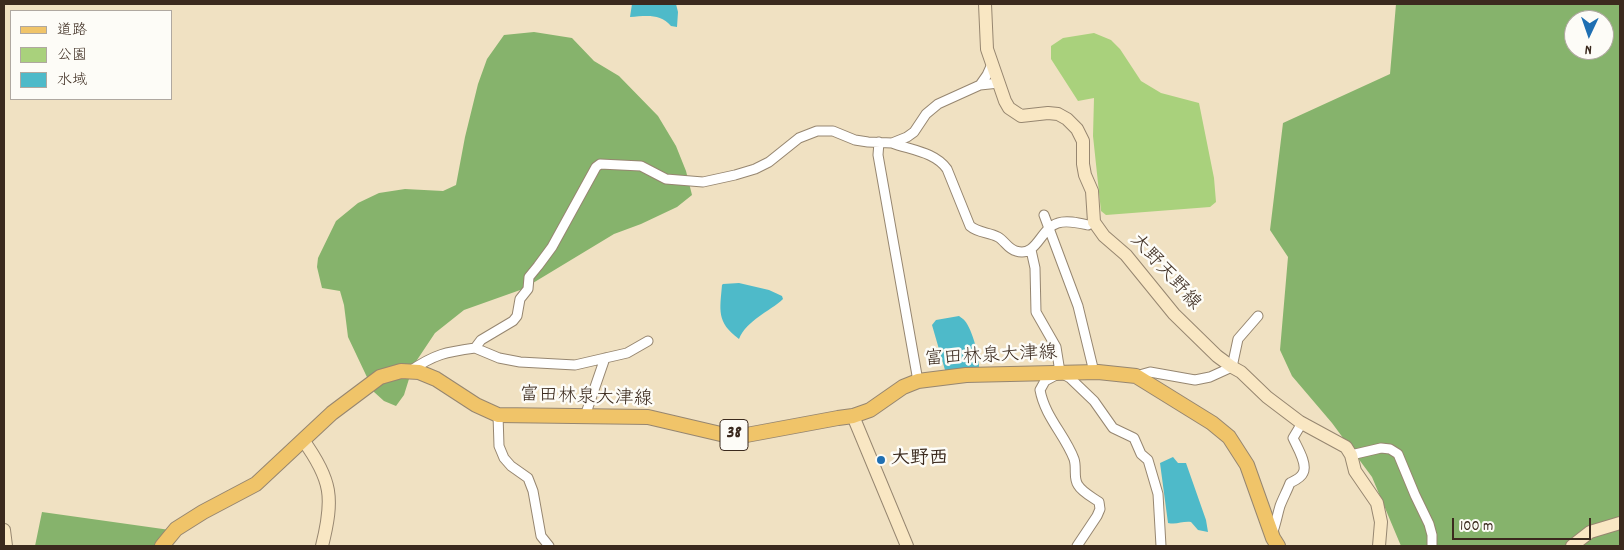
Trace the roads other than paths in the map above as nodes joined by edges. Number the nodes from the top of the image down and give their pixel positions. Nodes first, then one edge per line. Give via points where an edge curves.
1 (985, 4) edge
2 (992, 64) junction
3 (999, 83) junction
4 (980, 85) junction
5 (879, 142) junction
6 (892, 143) junction
7 (1044, 215) dead end
8 (1088, 226) dead end
9 (1049, 227) junction
10 (1031, 250) junction
11 (1258, 316) dead end
12 (648, 341) dead end
13 (475, 348) junction
14 (605, 358) junction
15 (1232, 368) junction
16 (410, 371) junction
17 (1060, 372) junction
18 (1094, 372) junction
19 (1136, 376) junction
20 (918, 380) junction
21 (498, 415) junction
22 (585, 416) junction
23 (853, 416) junction
24 (1302, 423) junction
25 (303, 440) junction
26 (1351, 455) junction
27 (1620, 523) edge
28 (4, 530) edge
29 (1275, 540) edge
30 (6, 546) edge
31 (162, 546) edge
32 (322, 546) edge
33 (548, 546) edge
34 (907, 546) edge
35 (1077, 546) edge
36 (1161, 546) edge
37 (1379, 546) edge
38 (1432, 546) edge
39 (1572, 546) edge

1 - 2 main road, 大野天野線 via 987,49
2 - 3 main road, 大野天野線
2 - 4 street
3 - 4 street
3 - 15 main road, 大野天野線 via 1005,101 1014,113 1021,116 1048,112 1058,114 1077,129 1083,141 1085,175 1092,191 1093,216 1098,229 1126,255 1174,314
4 - 6 street via 938,104 926,114 914,132
5 - 6 street
5 - 13 street via 855,140 834,131 817,131 799,138 769,162 735,175 703,182 666,179 642,166 600,164 552,247 529,277 528,289 520,299 514,321 481,340
5 - 20 street via 878,155
6 - 10 street via 934,156 942,162 970,226 975,230 1001,238 1015,251
7 - 9 street
8 - 9 street via 1059,222
9 - 10 street
9 - 18 street via 1078,306
10 - 17 street via 1035,268 1036,312 1056,348
11 - 15 street via 1238,339
12 - 14 street via 627,353
13 - 14 street via 520,362 575,364
13 - 16 street via 445,352
14 - 22 street
15 - 19 street via 1195,380 1150,372
15 - 24 main road, 大野天野線
16 - 21 main road, 富田林泉大津線 / 38 via 436,379 476,406
16 - 25 main road, 富田林泉大津線 / 38 via 380,377 332,413
17 - 18 main road, 富田林泉大津線 / 38
17 - 20 main road, 富田林泉大津線 / 38
17 - 35 street via 1045,381 1040,390 1041,398 1075,460 1075,480 1099,502 1100,509
17 - 36 street via 1094,401 1113,428 1134,438 1141,454 1148,460 1158,494
18 - 19 main road, 富田林泉大津線 / 38
19 - 29 main road, 富田林泉大津線 / 38 via 1230,437 1247,465
20 - 23 main road, 富田林泉大津線 / 38 via 870,410
21 - 22 main road, 富田林泉大津線 / 38
21 - 33 street via 499,446 511,466 528,478 541,536
22 - 23 main road, 富田林泉大津線 / 38 via 648,416 741,436
23 - 34 main road
24 - 26 main road, 大野天野線 via 1346,447
24 - 29 street via 1293,438 1305,464 1304,472 1290,483 1280,504
25 - 31 main road, 富田林泉大津線 / 38 via 256,484 176,529
25 - 32 main road via 317,459 330,493
26 - 37 main road, 大野天野線 via 1355,471 1377,503 1381,522
26 - 38 street via 1381,448 1398,454 1430,524
27 - 39 main road via 1590,532
28 - 30 main road

